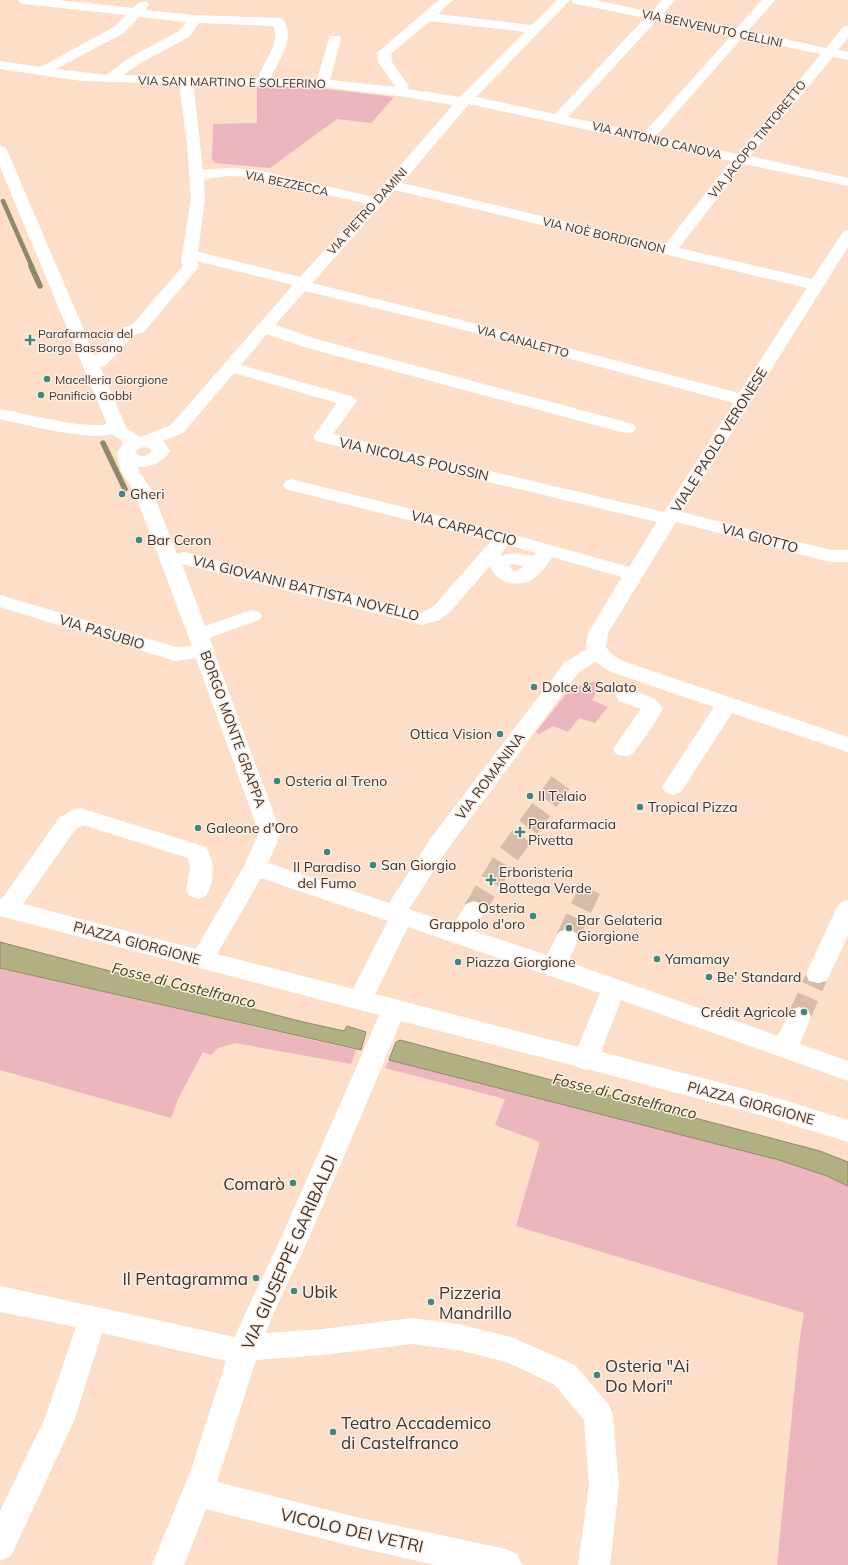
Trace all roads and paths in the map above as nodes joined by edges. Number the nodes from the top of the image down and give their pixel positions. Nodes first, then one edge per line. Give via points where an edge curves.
1 (24, 0) edge
2 (148, 0) edge
3 (447, 0) edge
4 (564, 0) edge
5 (577, 0) edge
6 (669, 0) edge
7 (768, 0) edge
8 (135, 12) junction
9 (655, 16) junction
10 (427, 17) junction
11 (195, 19) junction
12 (535, 29) junction
13 (848, 30) edge
14 (740, 33) junction
15 (335, 39) dead end
16 (829, 52) junction
17 (848, 56) edge
18 (0, 65) edge
19 (43, 71) junction
20 (109, 79) junction
21 (189, 81) junction
22 (263, 82) junction
23 (322, 83) junction
24 (399, 92) junction
25 (465, 101) junction
26 (559, 118) junction
27 (647, 138) junction
28 (0, 150) edge
29 (740, 159) junction
30 (196, 175) junction
31 (848, 182) edge
32 (392, 185) junction
33 (376, 202) junction
34 (848, 235) edge
35 (669, 250) junction
36 (190, 258) junction
37 (303, 284) junction
38 (816, 285) junction
39 (264, 327) junction
40 (91, 363) junction
41 (230, 367) junction
42 (744, 400) junction
43 (0, 414) edge
44 (117, 427) junction
45 (177, 428) junction
46 (627, 428) dead end
47 (141, 442) junction
48 (127, 455) junction
49 (158, 455) junction
50 (292, 485) dead end
51 (143, 491) junction
52 (671, 517) junction
53 (504, 538) junction
54 (548, 550) junction
55 (848, 556) edge
56 (526, 560) dead end
57 (171, 562) junction
58 (634, 574) junction
59 (0, 602) edge
60 (252, 616) dead end
61 (202, 643) junction
62 (597, 649) junction
63 (626, 696) dead end
64 (727, 704) junction
65 (848, 745) edge
66 (624, 749) dead end
67 (673, 787) dead end
68 (255, 867) junction
69 (198, 890) dead end
70 (2, 905) edge
71 (848, 909) edge
72 (474, 910) tunnel mouth
73 (398, 915) junction
74 (460, 935) junction
75 (567, 938) tunnel mouth
76 (202, 960) junction
77 (553, 967) junction
78 (818, 974) tunnel mouth
79 (614, 988) junction
80 (359, 1001) junction
81 (393, 1010) junction
82 (799, 1017) tunnel mouth
83 (784, 1048) junction
84 (584, 1060) junction
85 (848, 1071) edge
86 (848, 1130) edge
87 (0, 1299) edge
88 (93, 1318) junction
89 (245, 1349) junction
90 (198, 1492) junction
91 (0, 1545) edge
92 (168, 1565) edge
93 (506, 1565) edge
94 (594, 1565) edge

1 - 8 street
2 - 8 street
3 - 10 street
4 - 12 street, VIA PIETRO DAMINI
5 - 9 street, VIA BENVENUTO CELLINI
6 - 9 street
7 - 14 street
8 - 11 street
8 - 19 street via 119,30
9 - 14 street, VIA BENVENUTO CELLINI
9 - 26 street
10 - 12 street
10 - 24 street via 384,53 385,62 402,86
11 - 20 street via 184,34 134,61
11 - 22 street via 279,22 282,43
12 - 25 street, VIA PIETRO DAMINI
13 - 16 street, VIA JACOPO TINTORETTO
14 - 16 street, VIA BENVENUTO CELLINI
14 - 27 street
15 - 23 street
16 - 17 street, VIA BENVENUTO CELLINI
16 - 29 street, VIA JACOPO TINTORETTO
18 - 19 street, VIA SAN MARTINO E SOLFERINO
19 - 20 street, VIA SAN MARTINO E SOLFERINO
20 - 21 street, VIA SAN MARTINO E SOLFERINO
21 - 22 street, VIA SAN MARTINO E SOLFERINO
21 - 30 street via 187,90
22 - 23 street, VIA SAN MARTINO E SOLFERINO
23 - 24 street, VIA SAN MARTINO E SOLFERINO
24 - 25 street, VIA SAN MARTINO E SOLFERINO
25 - 26 street, VIA ANTONIO CANOVA
25 - 32 street, VIA PIETRO DAMINI
26 - 27 street, VIA ANTONIO CANOVA
27 - 29 street, VIA ANTONIO CANOVA
28 - 40 street, BORGO MONTE GRAPPA
29 - 31 street, VIA ANTONIO CANOVA
29 - 35 street, VIA JACOPO TINTORETTO
30 - 33 street, VIA BEZZECCA via 253,173
30 - 36 street via 198,198
32 - 33 street, VIA PIETRO DAMINI
32 - 35 street, VIA NOÈ BORDIGNON
33 - 37 street, VIA PIETRO DAMINI
34 - 38 street, VIALE PAOLO VERONESE
35 - 38 street, VIA NOÈ BORDIGNON
36 - 37 street, VIA CANALETTO
36 - 40 street via 191,266 138,329 128,331 99,362
37 - 39 street, VIA PIETRO DAMINI
37 - 42 street, VIA CANALETTO
38 - 42 street, VIALE PAOLO VERONESE
39 - 41 street, VIA PIETRO DAMINI
39 - 46 street via 310,343
40 - 44 street, BORGO MONTE GRAPPA
41 - 45 street, VIA PIETRO DAMINI
41 - 52 street, VIA NICOLAS POUSSIN via 348,401 322,437
42 - 52 street, VIALE PAOLO VERONESE
43 - 44 street via 83,430 103,431
44 - 47 street via 122,434
44 - 48 street, BORGO MONTE GRAPPA via 118,441
45 - 47 street, VIA PIETRO DAMINI via 162,436
45 - 49 street, VIA PIETRO DAMINI via 172,440
47 - 48 street via 129,447
47 - 49 street via 157,444 160,448
48 - 49 street via 133,460 140,461 149,461
48 - 51 street, BORGO MONTE GRAPPA via 130,471
49 - 51 street, BORGO MONTE GRAPPA via 143,474
50 - 53 street, VIA CARPACCIO
51 - 57 street, BORGO MONTE GRAPPA
52 - 55 street, VIA GIOTTO via 830,556
52 - 58 street, VIALE PAOLO VERONESE
53 - 54 street, VIA CARPACCIO
53 - 57 street, VIA GIOVANNI BATTISTA NOVELLO via 442,609 422,619 184,558
54 - 56 street via 526,575 512,578 503,574 500,568 503,560
54 - 58 street, VIA CARPACCIO
57 - 61 street, BORGO MONTE GRAPPA
58 - 62 street, VIALE PAOLO VERONESE via 598,633
59 - 61 street, VIA PASUBIO via 175,654
60 - 61 street, VIA PASUBIO
61 - 68 street, BORGO MONTE GRAPPA via 270,833
62 - 64 street via 604,659 618,667
62 - 73 street, VIA ROMANINA via 572,667 439,844
63 - 66 street via 647,703 652,708
64 - 65 street
64 - 67 street
68 - 73 street
68 - 76 street, BORGO MONTE GRAPPA
69 - 70 street, PIAZZA GIORGIONE via 202,868 198,853 80,816 67,824
70 - 76 street, PIAZZA GIORGIONE
71 - 78 street
72 - 74 street
73 - 74 street
73 - 80 street
74 - 77 street
75 - 77 street
76 - 80 street, PIAZZA GIORGIONE
77 - 79 street
79 - 83 street
79 - 84 street
80 - 81 street, PIAZZA GIORGIONE
81 - 84 street, PIAZZA GIORGIONE
81 - 89 street, VIA GIUSEPPE GARIBALDI
82 - 83 street
83 - 85 street
84 - 86 street, PIAZZA GIORGIONE via 760,1104
87 - 88 street
88 - 89 street
88 - 91 street via 59,1421
89 - 90 street, VIA GIUSEPPE GARIBALDI
89 - 94 street via 412,1332 458,1337 511,1350 565,1376 598,1415 604,1486
90 - 92 street, VIA GIUSEPPE GARIBALDI
90 - 93 street, VICOLO DEI VETRI via 356,1532

